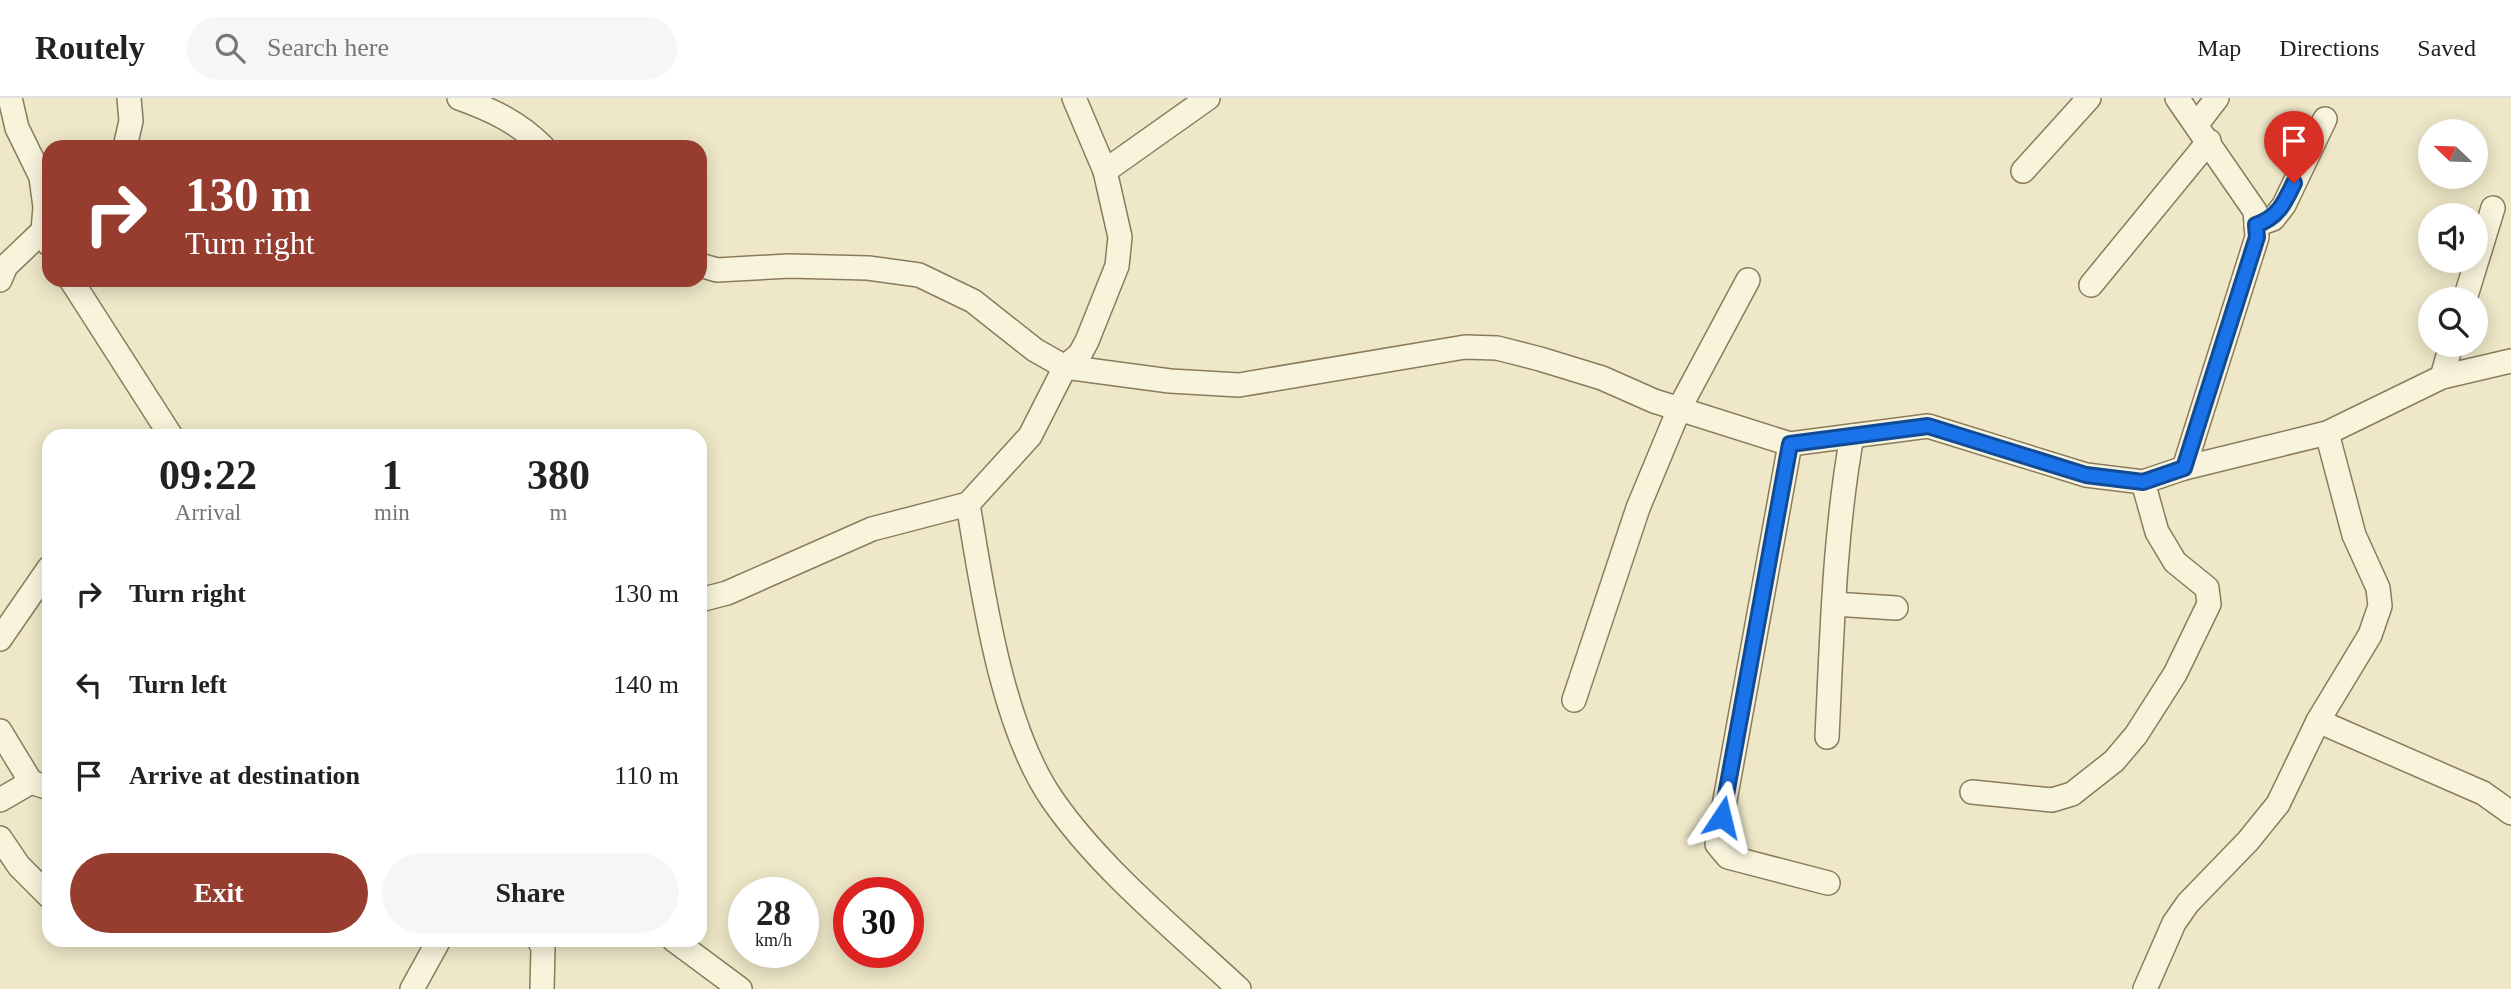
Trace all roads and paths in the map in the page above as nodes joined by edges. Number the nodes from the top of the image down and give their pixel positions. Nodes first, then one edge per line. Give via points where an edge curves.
1 (10, 98) edge
2 (129, 98) edge
3 (459, 98) edge
4 (1074, 98) edge
5 (1208, 98) edge
6 (2089, 98) edge
7 (2177, 98) edge
8 (2217, 98) edge
9 (2325, 119) dead end
10 (2203, 133) junction
11 (127, 140) edge
12 (536, 140) edge
13 (1105, 171) junction
14 (2023, 171) dead end
15 (42, 184) edge
16 (2493, 208) dead end
17 (2256, 225) junction
18 (42, 237) edge
19 (707, 267) edge
20 (0, 280) edge
21 (1748, 280) dead end
22 (2091, 285) dead end
23 (75, 287) edge
24 (2469, 287) edge
25 (2447, 357) edge
26 (2511, 361) edge
27 (1065, 367) junction
28 (2441, 377) junction
29 (1680, 407) junction
30 (167, 429) edge
31 (2327, 433) junction
32 (1852, 436) junction
33 (1790, 444) junction
34 (2184, 468) junction
35 (2143, 482) junction
36 (968, 504) junction
37 (42, 578) edge
38 (707, 598) edge
39 (1834, 604) junction
40 (1896, 608) dead end
41 (0, 639) edge
42 (1574, 700) dead end
43 (2318, 721) junction
44 (0, 731) edge
45 (1827, 737) dead end
46 (40, 785) edge
47 (1972, 792) dead end
48 (0, 800) edge
49 (2511, 813) edge
50 (0, 838) edge
51 (1828, 883) dead end
52 (42, 889) edge
53 (435, 947) edge
54 (542, 947) edge
55 (683, 947) edge
56 (412, 989) edge
57 (542, 989) edge
58 (740, 989) edge
59 (1239, 989) edge
60 (2145, 989) edge

1 - 15 street via 17,128
2 - 11 street
3 - 12 street via 523,127
4 - 13 street
5 - 13 street
6 - 14 street
7 - 10 street
8 - 10 street
9 - 17 street via 2284,205 2273,219
10 - 17 street via 2255,211
10 - 22 street
13 - 27 street via 1120,237 1117,266 1080,355
16 - 24 street
17 - 34 street via 2257,237
18 - 20 street via 6,266
19 - 27 street via 789,266 919,275 973,300 1035,350
21 - 29 street
23 - 30 street
25 - 28 street
26 - 28 street
27 - 29 street via 1238,385 1465,347 1497,348 1602,378
27 - 36 street via 1030,436
28 - 31 street
29 - 33 street
29 - 42 street via 1638,508
31 - 34 street
31 - 43 street via 2354,535 2378,588 2380,606 2370,635
32 - 33 street
32 - 35 street via 1928,426 2086,475
32 - 39 street via 1841,501
33 - 51 street via 1717,844 1728,858
34 - 35 street
35 - 47 street via 2157,532 2175,562 2207,588 2209,604 2175,674 2121,752 2072,794 2052,800
36 - 38 street via 872,529
36 - 59 street via 985,609 1003,675 1026,751 1051,799 1095,854
37 - 41 street
39 - 40 street
39 - 45 street
43 - 49 street via 2483,793
43 - 60 street via 2278,804 2174,923
44 - 46 street
46 - 48 street
50 - 52 street
53 - 56 street
54 - 57 street
55 - 58 street

